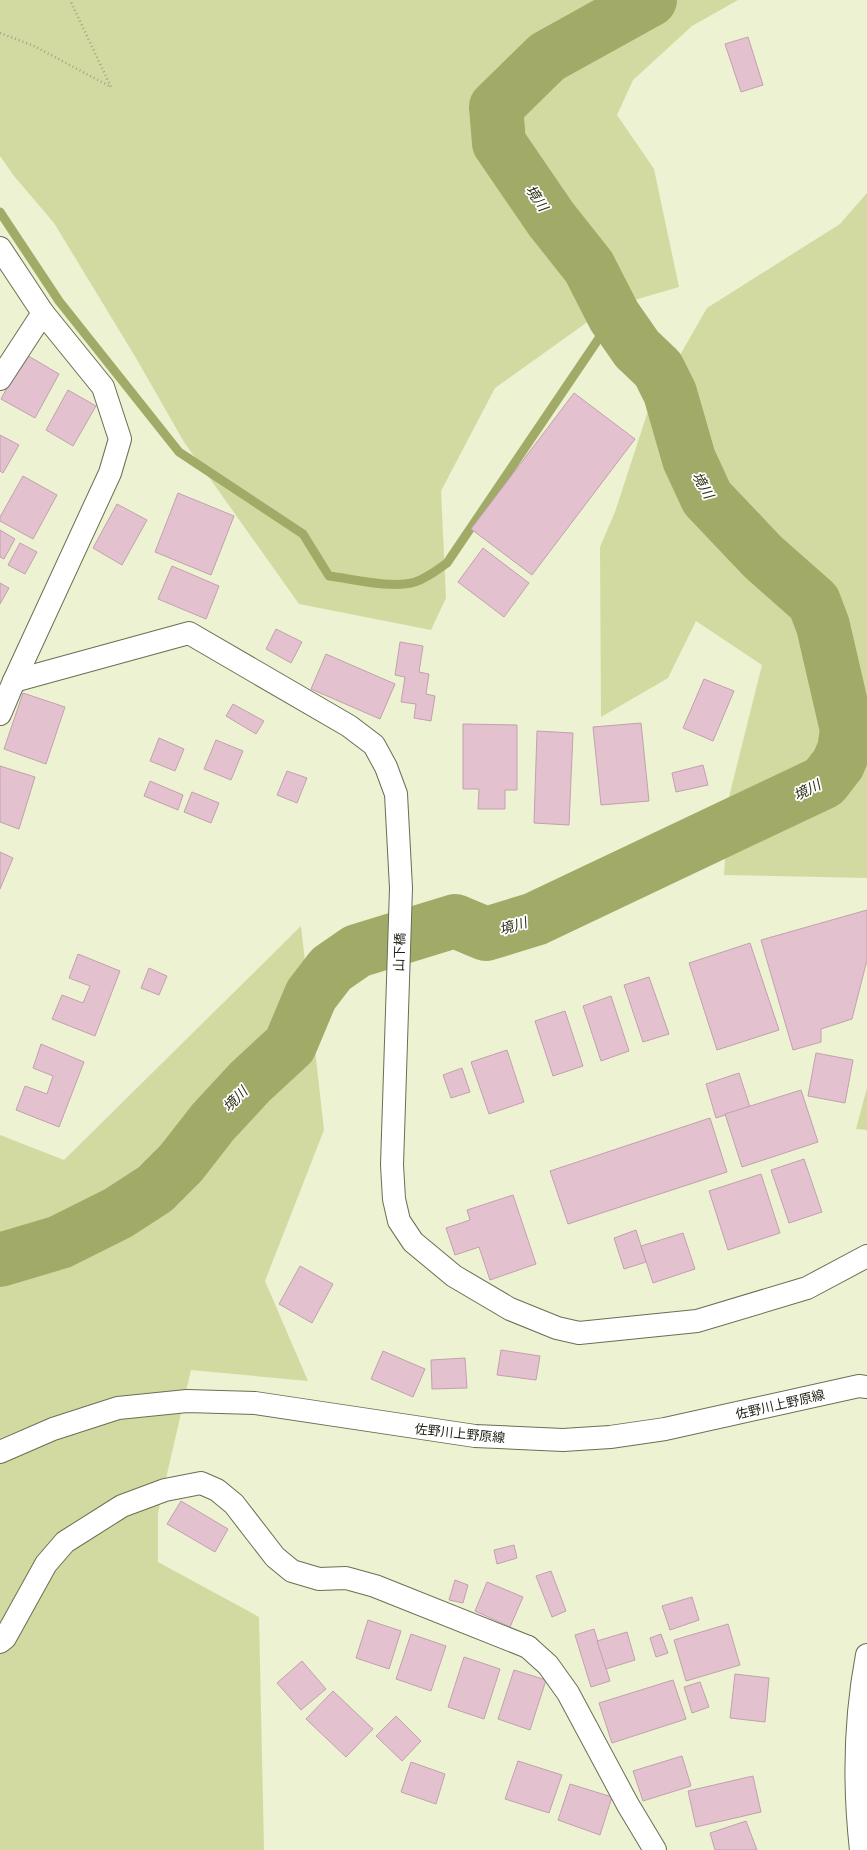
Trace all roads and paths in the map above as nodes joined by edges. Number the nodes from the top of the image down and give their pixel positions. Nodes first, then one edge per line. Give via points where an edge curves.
1 (70, 0) edge
2 (0, 33) edge
3 (0, 248) edge
4 (43, 314) junction
5 (0, 379) edge
6 (14, 681) junction
7 (0, 714) edge
8 (867, 1256) edge
9 (867, 1387) edge
10 (0, 1452) edge
11 (0, 1642) edge
12 (867, 1655) edge
13 (655, 1850) edge
14 (861, 1850) edge

1 - 2 path via 111,87 34,46
3 - 4 main road
4 - 5 main road
4 - 6 main road via 103,387 120,439 110,473
6 - 7 main road
6 - 8 main road, 山下橋 via 190,633 349,726 374,745 396,794 401,888 392,1165 394,1198 399,1220 413,1242 454,1276 510,1309 557,1328 579,1333 697,1321 807,1288
9 - 10 main road, 佐野川上野原線 via 859,1386 665,1429 610,1437 563,1440 475,1436 255,1403 187,1401 118,1408 52,1429
11 - 13 main road via 46,1564 65,1542 122,1506 165,1490 201,1483 217,1490 234,1504 275,1557 292,1570 319,1579 346,1578 375,1586 528,1647 548,1665 568,1693
12 - 14 main road via 861,1685 857,1755

